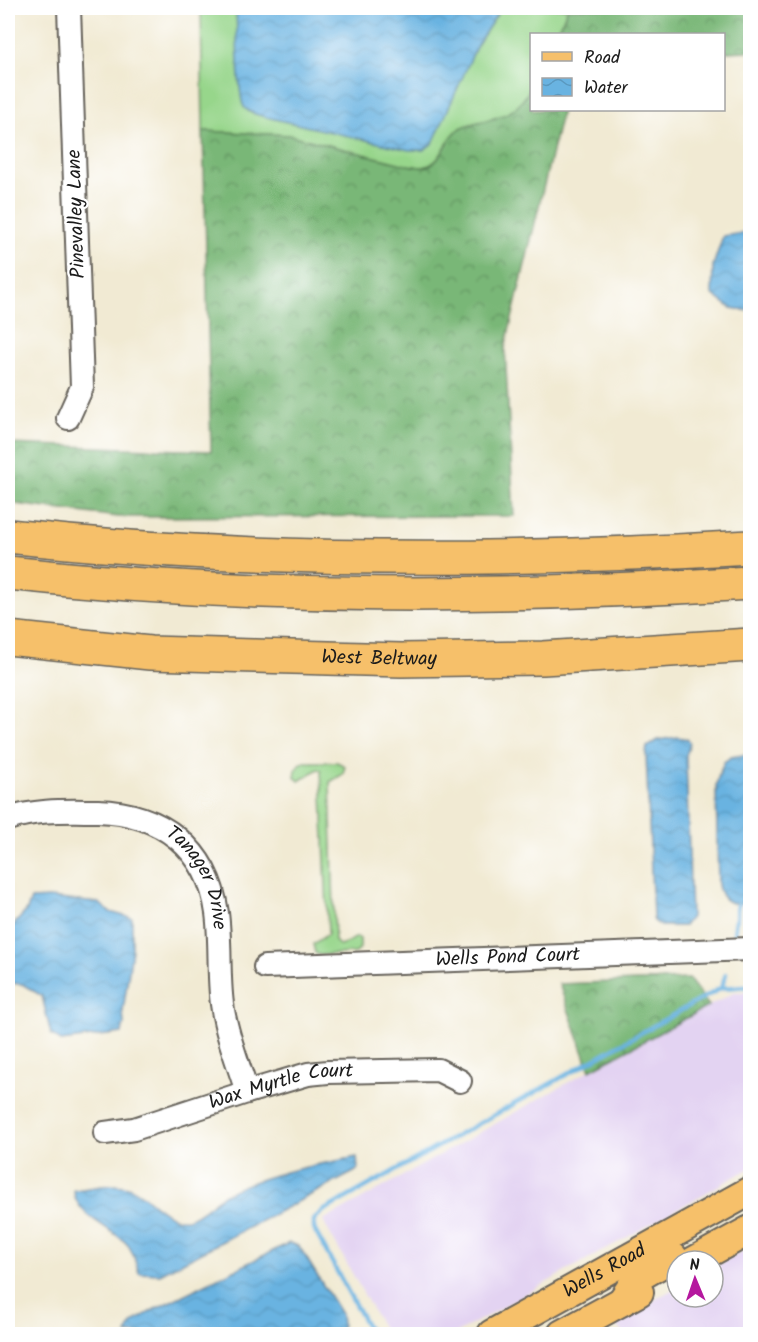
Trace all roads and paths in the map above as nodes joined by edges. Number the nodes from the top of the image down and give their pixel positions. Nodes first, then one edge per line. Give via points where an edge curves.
1 (69, 8) edge
2 (68, 418) dead end
3 (8, 536) edge
4 (750, 547) edge
5 (8, 573) edge
6 (750, 583) edge
7 (8, 638) edge
8 (750, 645) edge
9 (8, 819) edge
10 (750, 949) edge
11 (265, 967) dead end
12 (460, 1082) dead end
13 (247, 1092) junction
14 (105, 1133) dead end
15 (750, 1191) edge
16 (720, 1208) junction
17 (750, 1230) edge
18 (716, 1249) edge
19 (665, 1278) edge
20 (622, 1302) junction
21 (492, 1335) edge
22 (562, 1335) edge

1 - 2 street, Pinevalley Lane via 82,387
3 - 4 highway via 155,548 390,558 519,558
5 - 6 highway via 156,586 367,594 485,595
7 - 8 highway, West Beltway via 150,653 401,660 543,658
9 - 13 street, Tanager Drive via 48,810 130,814 169,831 190,850 213,890 218,914 222,1004
10 - 11 street, Wells Pond Court
12 - 13 street, Wax Myrtle Court via 438,1070 327,1072
13 - 14 street, Wax Myrtle Court via 134,1129
15 - 16 main road, Wells Road
16 - 20 main road via 711,1235 642,1274
16 - 21 main road, Wells Road
17 - 18 main road
19 - 20 main road, Wells Road
20 - 22 main road, Wells Road

